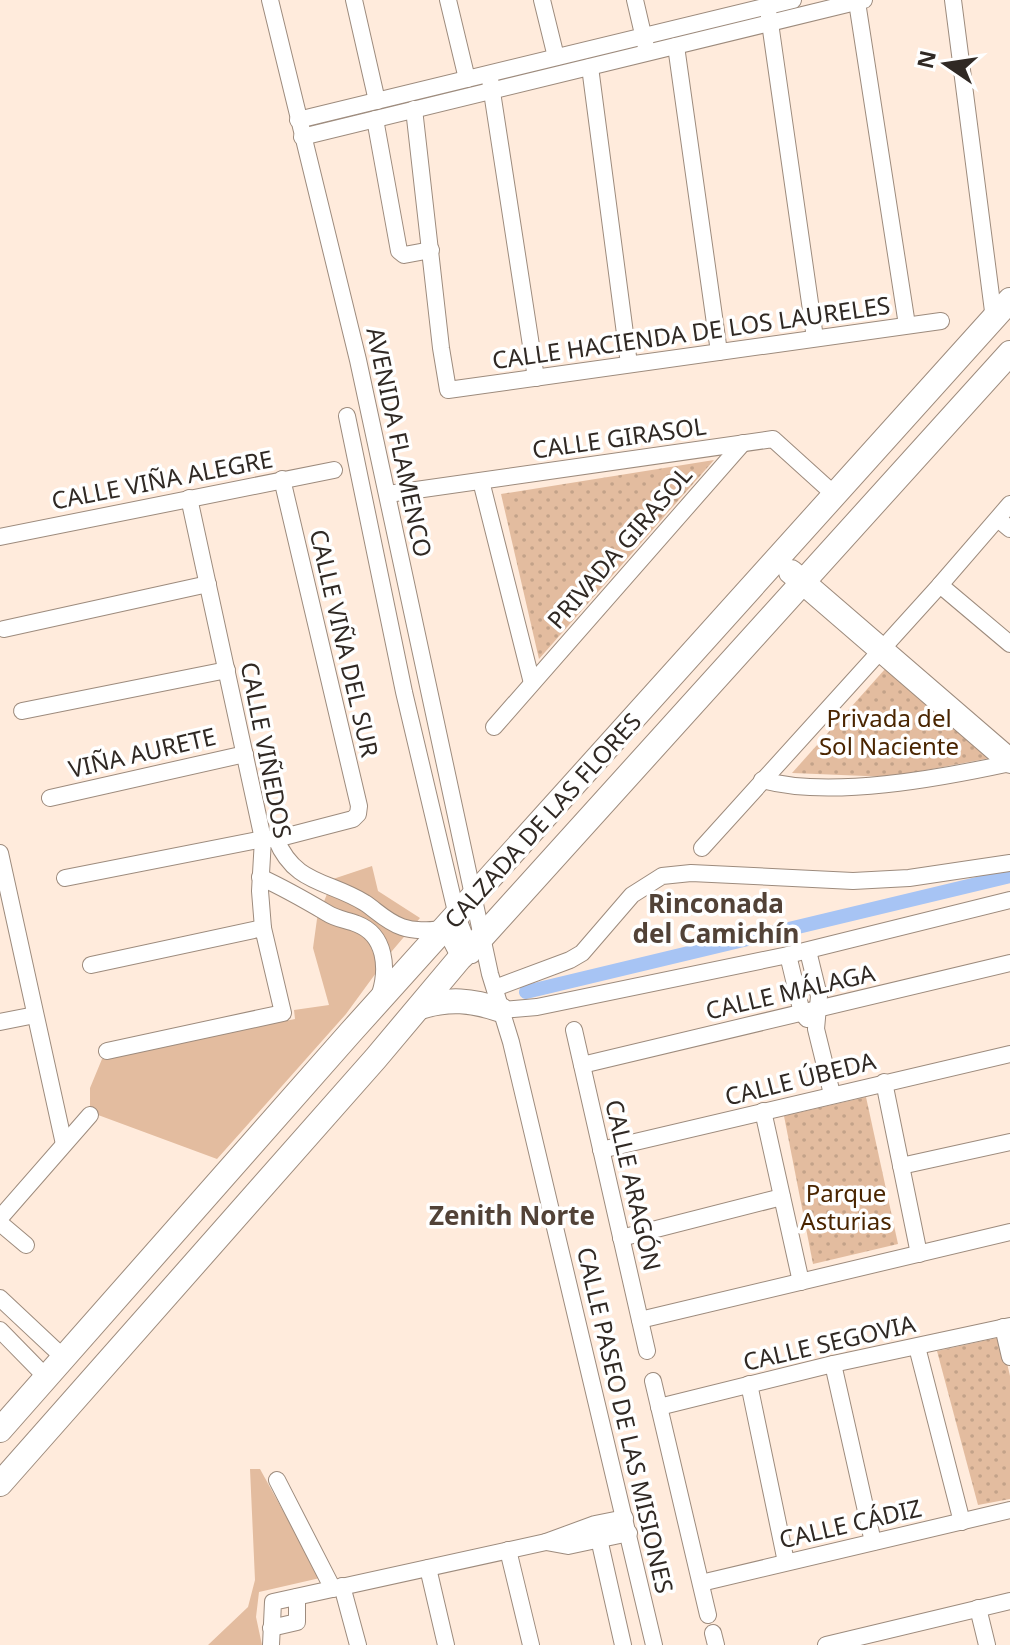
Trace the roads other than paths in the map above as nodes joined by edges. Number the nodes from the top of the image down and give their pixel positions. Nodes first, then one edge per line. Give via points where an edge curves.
1 (270, 0) edge
2 (354, 0) edge
3 (448, 0) edge
4 (542, 0) edge
5 (635, 0) edge
6 (793, 0) edge
7 (953, 0) edge
8 (861, 1) edge
9 (739, 6) edge
10 (767, 6) junction
11 (770, 23) junction
12 (646, 44) junction
13 (676, 46) junction
14 (556, 57) junction
15 (590, 67) junction
16 (467, 79) junction
17 (491, 82) junction
18 (377, 101) junction
19 (414, 109) junction
20 (375, 119) junction
21 (300, 128) junction
22 (431, 250) junction
23 (1010, 300) edge
24 (994, 319) junction
25 (941, 321) dead end
26 (907, 325) junction
27 (815, 338) junction
28 (972, 344) junction
29 (719, 352) junction
30 (1004, 360) edge
31 (629, 364) junction
32 (536, 378) junction
33 (347, 416) dead end
34 (743, 443) junction
35 (334, 470) dead end
36 (282, 479) junction
37 (481, 481) junction
38 (388, 494) junction
39 (836, 496) junction
40 (189, 498) junction
41 (1010, 504) edge
42 (1004, 524) edge
43 (0, 537) edge
44 (777, 557) junction
45 (801, 581) junction
46 (208, 584) junction
47 (940, 585) junction
48 (4, 629) dead end
49 (1010, 644) edge
50 (882, 648) junction
51 (227, 670) junction
52 (532, 683) junction
53 (427, 686) junction
54 (404, 692) junction
55 (22, 711) dead end
56 (494, 727) dead end
57 (245, 754) junction
58 (1010, 762) edge
59 (762, 780) junction
60 (50, 798) dead end
61 (269, 839) junction
62 (702, 848) dead end
63 (0, 853) edge
64 (1010, 863) edge
65 (294, 868) junction
66 (260, 877) junction
67 (65, 878) dead end
68 (279, 886) junction
69 (475, 896) junction
70 (1010, 900) edge
71 (451, 922) junction
72 (402, 927) junction
73 (263, 928) junction
74 (8, 931) edge
75 (470, 948) junction
76 (381, 949) junction
77 (808, 951) junction
78 (788, 955) junction
79 (1010, 963) edge
80 (91, 965) dead end
81 (495, 991) junction
82 (378, 1002) junction
83 (420, 1007) junction
84 (820, 1008) junction
85 (802, 1013) junction
86 (35, 1015) junction
87 (0, 1022) edge
88 (816, 1029) junction
89 (574, 1030) dead end
90 (350, 1033) junction
91 (107, 1051) dead end
92 (1010, 1054) edge
93 (376, 1058) junction
94 (582, 1065) junction
95 (884, 1082) junction
96 (832, 1094) junction
97 (763, 1111) junction
98 (90, 1115) dead end
99 (1010, 1142) edge
100 (64, 1144) junction
101 (601, 1150) junction
102 (901, 1166) junction
103 (782, 1197) junction
104 (0, 1221) edge
105 (1010, 1232) edge
106 (621, 1238) junction
107 (26, 1245) dead end
108 (919, 1254) junction
109 (801, 1282) junction
110 (0, 1298) edge
111 (116, 1300) junction
112 (640, 1320) junction
113 (140, 1323) junction
114 (1007, 1326) edge
115 (0, 1330) edge
116 (917, 1347) junction
117 (71, 1351) junction
118 (647, 1351) dead end
119 (1010, 1357) edge
120 (833, 1364) junction
121 (47, 1378) junction
122 (653, 1381) dead end
123 (749, 1384) junction
124 (659, 1407) junction
125 (0, 1430) edge
126 (2, 1479) edge
127 (277, 1480) dead end
128 (1010, 1510) edge
129 (962, 1522) junction
130 (627, 1525) junction
131 (597, 1532) junction
132 (873, 1542) junction
133 (508, 1550) junction
134 (786, 1562) junction
135 (428, 1568) junction
136 (701, 1583) junction
137 (338, 1588) junction
138 (297, 1597) junction
139 (1010, 1601) edge
140 (978, 1608) junction
141 (708, 1615) dead end
142 (271, 1628) junction
143 (890, 1638) edge
144 (271, 1645) edge
145 (358, 1645) edge
146 (446, 1645) edge
147 (531, 1645) edge
148 (623, 1645) edge
149 (654, 1645) edge
150 (826, 1645) edge
151 (987, 1645) edge

1 - 21 street, AVENIDA FLAMENCO
2 - 18 street
3 - 16 street
4 - 14 street
5 - 12 street
6 - 10 street
7 - 24 street
8 - 11 street
8 - 26 street
9 - 10 street
9 - 12 street
10 - 11 street
11 - 13 street
11 - 27 street
12 - 13 street
12 - 14 street
12 - 15 street
13 - 29 street
14 - 17 street
15 - 17 street
15 - 31 street
16 - 17 street
16 - 18 street
17 - 19 street
17 - 32 street
18 - 21 street
19 - 20 street
19 - 22 street
20 - 21 street
20 - 22 street via 399,251 404,255
21 - 38 street, AVENIDA FLAMENCO
22 - 32 street, CALLE HACIENDA DE LOS LAURELES via 448,390
23 - 24 street, CALZADA DE LAS FLORES
24 - 28 street, CALZADA DE LAS FLORES
25 - 26 street, CALLE HACIENDA DE LOS LAURELES
26 - 27 street, CALLE HACIENDA DE LOS LAURELES
27 - 29 street, CALLE HACIENDA DE LOS LAURELES
28 - 30 street
28 - 39 street, CALZADA DE LAS FLORES
29 - 31 street, CALLE HACIENDA DE LOS LAURELES
30 - 45 street, CALZADA DE LAS FLORES
31 - 32 street, CALLE HACIENDA DE LOS LAURELES
33 - 54 street, AVENIDA FLAMENCO
34 - 37 street, CALLE GIRASOL
34 - 39 street, CALLE GIRASOL via 773,439
34 - 52 street, PRIVADA GIRASOL
35 - 36 street, CALLE VIÑA ALEGRE
36 - 40 street, CALLE VIÑA ALEGRE
36 - 61 street, CALLE VIÑA DEL SUR via 359,806 357,816
37 - 38 street, CALLE GIRASOL
37 - 52 street, PRIVADA GIRASOL
38 - 53 street, AVENIDA FLAMENCO
39 - 44 street, CALZADA DE LAS FLORES
40 - 43 street, CALLE VIÑA ALEGRE
40 - 46 street, CALLE VIÑEDOS
41 - 42 street
42 - 47 street
44 - 45 street
44 - 69 street, CALZADA DE LAS FLORES
45 - 50 street
45 - 75 street, CALZADA DE LAS FLORES
46 - 48 street
46 - 51 street, CALLE VIÑEDOS
47 - 49 street
47 - 50 street
50 - 58 street
50 - 59 street
51 - 55 street
51 - 57 street, CALLE VIÑEDOS
52 - 56 street, PRIVADA GIRASOL
53 - 54 street
53 - 69 street, AVENIDA FLAMENCO
54 - 71 street, AVENIDA FLAMENCO
57 - 60 street, VIÑA AURETE
57 - 61 street, CALLE VIÑEDOS
58 - 59 street via 868,785 801,786
59 - 62 street
61 - 65 street
61 - 66 street, CALLE VIÑEDOS
61 - 67 street
63 - 74 street
64 - 81 street via 853,881 662,876 632,895 582,953
65 - 68 street
65 - 72 street
66 - 68 street
66 - 73 street, CALLE VIÑEDOS
68 - 76 street via 367,929
69 - 71 street, CALZADA DE LAS FLORES
69 - 75 street, AVENIDA FLAMENCO
70 - 77 street
71 - 72 street via 416,930
71 - 75 street, AVENIDA FLAMENCO
71 - 82 street, CALZADA DE LAS FLORES
72 - 76 street
73 - 80 street
73 - 91 street, CALLE VIÑEDOS via 283,1013
74 - 86 street
75 - 81 street, CALLE PASEO DE LAS MISIONES
75 - 83 street, CALZADA DE LAS FLORES
76 - 82 street via 385,979
77 - 78 street
77 - 84 street
78 - 81 street via 537,1007
78 - 85 street
79 - 84 street, CALLE MÁLAGA
81 - 83 street via 481,1003 453,1000
81 - 130 street, CALLE PASEO DE LAS MISIONES
82 - 90 street, CALZADA DE LAS FLORES
83 - 93 street, CALZADA DE LAS FLORES
84 - 85 street, CALLE MÁLAGA
84 - 88 street
85 - 88 street
85 - 94 street, CALLE MÁLAGA
86 - 87 street
86 - 100 street
88 - 96 street
89 - 94 street, CALLE ARAGÓN
90 - 93 street
90 - 111 street, CALZADA DE LAS FLORES
92 - 95 street, CALLE ÚBEDA
93 - 113 street, CALZADA DE LAS FLORES
94 - 101 street, CALLE ARAGÓN
95 - 96 street, CALLE ÚBEDA
95 - 102 street
96 - 97 street, CALLE ÚBEDA
97 - 101 street, CALLE ÚBEDA
97 - 103 street
98 - 100 street
99 - 102 street
100 - 104 street
101 - 106 street, CALLE ARAGÓN
102 - 108 street
103 - 106 street
103 - 109 street
104 - 107 street
105 - 108 street
106 - 112 street, CALLE ARAGÓN
108 - 109 street
109 - 112 street
110 - 117 street
111 - 113 street
111 - 117 street, CALZADA DE LAS FLORES
112 - 118 street, CALLE ARAGÓN
113 - 126 street, CALZADA DE LAS FLORES
114 - 116 street, CALLE SEGOVIA
114 - 119 street
115 - 121 street
116 - 120 street, CALLE SEGOVIA
116 - 129 street
117 - 121 street, CALZADA DE LAS FLORES
120 - 123 street, CALLE SEGOVIA
120 - 132 street
121 - 125 street, CALZADA DE LAS FLORES
122 - 124 street
123 - 124 street, CALLE SEGOVIA
123 - 134 street
124 - 136 street
127 - 137 street
128 - 129 street, CALLE CÁDIZ
129 - 132 street, CALLE CÁDIZ
130 - 131 street
130 - 149 street, CALLE PASEO DE LAS MISIONES
131 - 133 street
131 - 148 street
132 - 134 street, CALLE CÁDIZ
133 - 135 street
133 - 147 street
134 - 136 street, CALLE CÁDIZ
135 - 137 street
135 - 146 street
136 - 141 street
137 - 138 street
137 - 145 street
138 - 142 street via 273,1602
138 - 142 street via 297,1622
139 - 140 street
140 - 143 street
140 - 151 street
142 - 144 street
143 - 150 street

